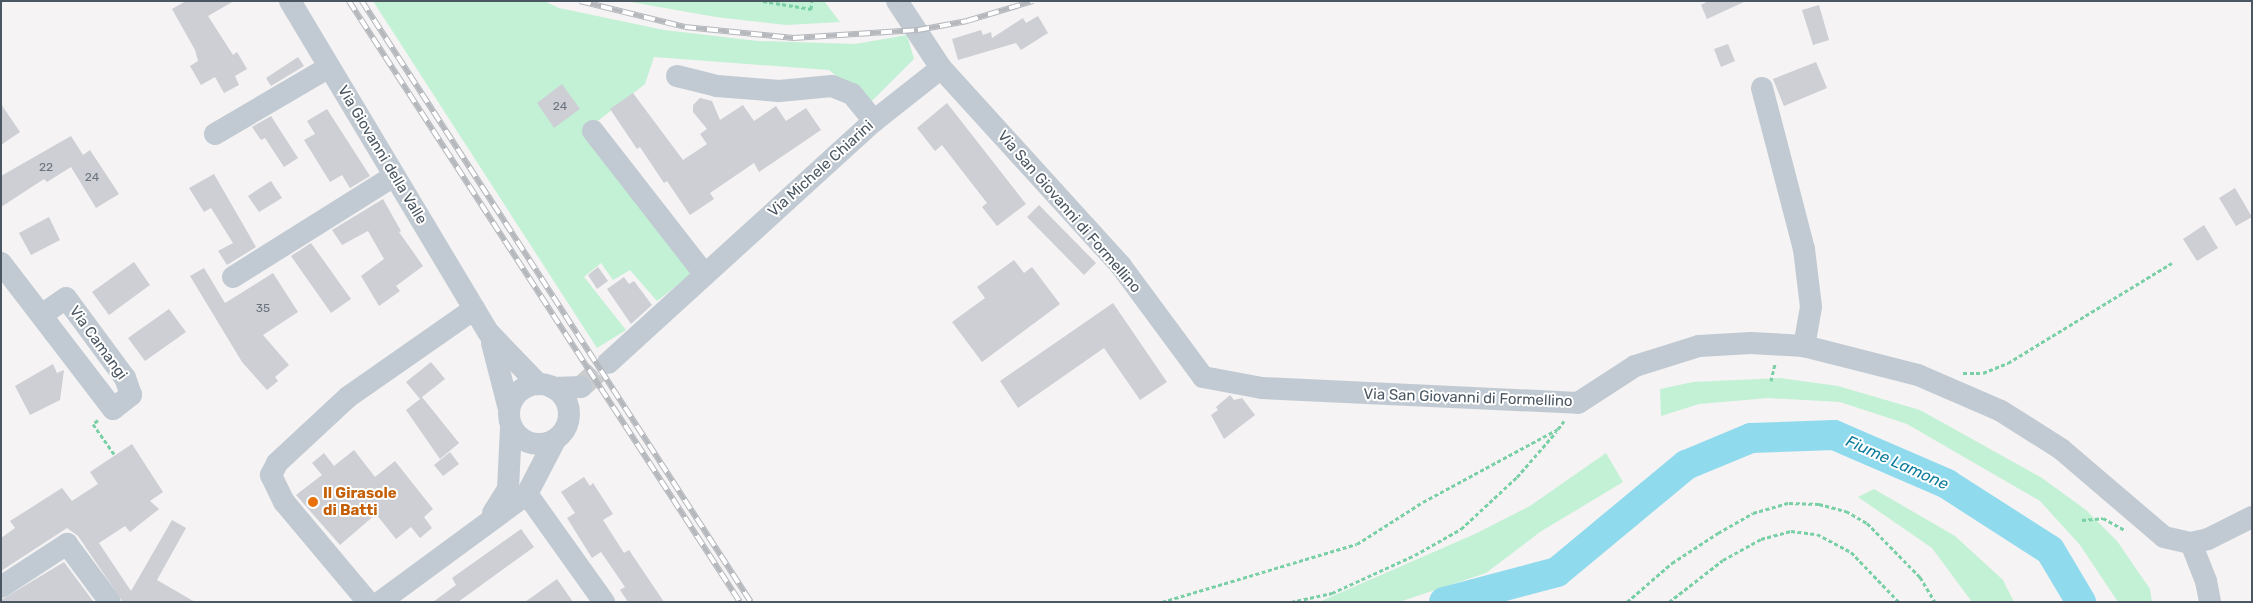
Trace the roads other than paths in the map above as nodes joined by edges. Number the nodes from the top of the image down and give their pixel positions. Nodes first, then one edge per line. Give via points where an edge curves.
1 (290, 1) edge
2 (897, 1) edge
3 (329, 67) junction
4 (941, 68) junction
5 (677, 76) dead end
6 (1762, 88) dead end
7 (874, 121) junction
8 (593, 131) dead end
9 (216, 134) dead end
10 (394, 176) junction
11 (1, 263) edge
12 (704, 275) junction
13 (232, 277) dead end
14 (474, 309) junction
15 (488, 333) junction
16 (1804, 346) junction
17 (608, 363) tunnel mouth
18 (545, 386) junction
19 (568, 407) junction
20 (113, 409) road end
21 (510, 418) junction
22 (555, 440) junction
23 (527, 494) junction
24 (2252, 517) edge
25 (490, 518) junction
26 (2191, 543) junction
27 (1, 587) edge
28 (110, 602) edge
29 (368, 602) edge
30 (380, 602) edge
31 (604, 602) edge
32 (2210, 602) edge

1 - 3 street, Via Giovanni della Valle
2 - 4 street, Via San Giovanni di Formellino
3 - 9 street
3 - 10 street, Via Giovanni della Valle
4 - 7 street, Via Michele Chiarini
4 - 16 street, Via San Giovanni di Formellino via 1120,266 1203,377 1262,388 1578,403 1635,366 1699,346 1751,343
5 - 7 street via 717,86 779,91 832,86 852,94
6 - 16 street via 1804,249 1811,307
7 - 12 street, Via Michele Chiarini
8 - 12 street
10 - 13 street
10 - 14 street, Via Giovanni della Valle
11 - 20 street, Via Camangi via 42,315 66,298 125,378 131,395
12 - 17 street, Via Michele Chiarini
14 - 15 street, Via Giovanni della Valle
14 - 29 street via 348,396 277,463 271,475 284,502
15 - 18 street, Via Giovanni della Valle via 512,360
15 - 21 street, Via Giovanni della Valle
16 - 26 street, Via San Giovanni di Formellino via 1918,376 2001,411 2061,449 2158,533 2176,542
18 - 19 street
18 - 19 street via 581,387
18 - 21 street via 519,391
19 - 22 street via 567,425
21 - 22 street via 526,442 541,444
21 - 25 street via 508,488
22 - 23 street
23 - 25 street
23 - 31 street
24 - 26 street via 2208,539
25 - 30 street
26 - 32 street via 2206,581
27 - 28 street via 67,544

